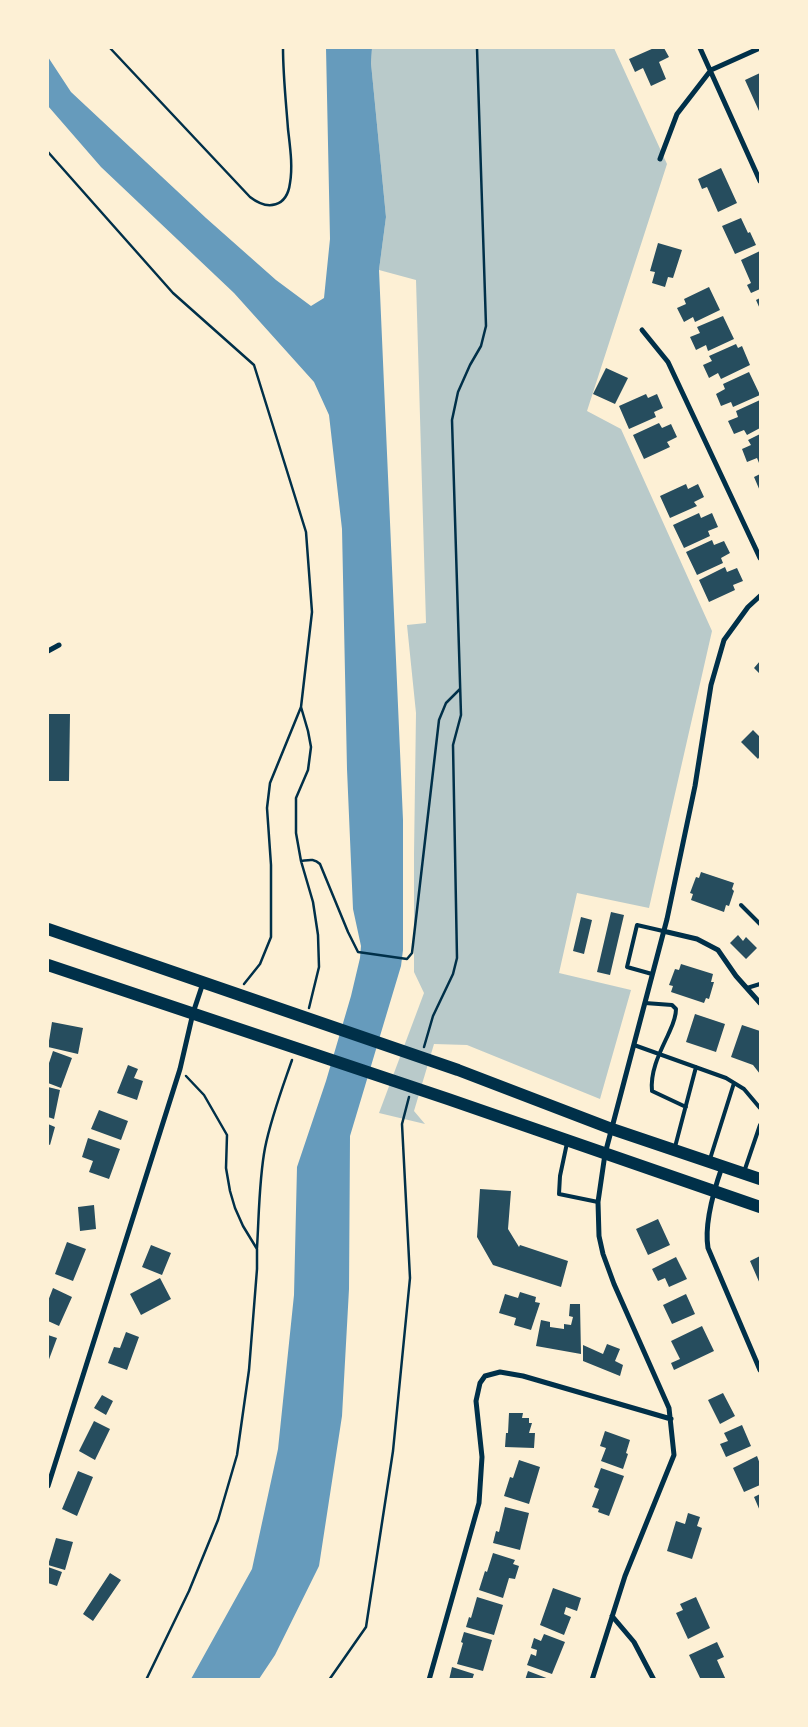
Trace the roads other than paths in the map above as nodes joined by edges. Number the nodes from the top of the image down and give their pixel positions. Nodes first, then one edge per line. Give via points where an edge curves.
1 (700, 48) edge
2 (760, 48) edge
3 (711, 70) junction
4 (660, 159) dead end
5 (760, 181) edge
6 (642, 330) dead end
7 (760, 558) edge
8 (760, 596) edge
9 (59, 646) dead end
10 (48, 651) edge
11 (741, 905) dead end
12 (760, 924) edge
13 (48, 929) edge
14 (663, 931) junction
15 (48, 968) edge
16 (652, 974) junction
17 (203, 982) junction
18 (760, 984) edge
19 (746, 988) junction
20 (645, 1003) junction
21 (760, 1003) edge
22 (193, 1013) junction
23 (634, 1045) junction
24 (659, 1054) junction
25 (696, 1067) junction
26 (734, 1083) junction
27 (686, 1107) junction
28 (760, 1108) edge
29 (760, 1124) edge
30 (612, 1129) junction
31 (567, 1141) junction
32 (674, 1150) junction
33 (605, 1154) junction
34 (709, 1162) junction
35 (722, 1166) junction
36 (744, 1174) junction
37 (760, 1179) edge
38 (714, 1191) junction
39 (598, 1202) junction
40 (760, 1207) edge
41 (760, 1370) edge
42 (671, 1419) junction
43 (48, 1486) edge
44 (612, 1616) junction
45 (430, 1680) edge
46 (592, 1680) edge
47 (654, 1680) edge

1 - 3 street
2 - 3 street
3 - 4 street via 677,114
3 - 5 street
6 - 7 street via 668,362
8 - 14 street via 724,640 711,685 695,786
9 - 10 street
11 - 12 lane
13 - 17 main road
14 - 16 street
14 - 16 lane via 637,925 627,967
14 - 19 street via 697,939 718,950
15 - 22 main road
16 - 20 street
17 - 22 street
17 - 30 main road via 458,1070
18 - 19 lane
19 - 21 street
20 - 23 street
20 - 24 lane via 676,1009 676,1017
22 - 31 main road
22 - 43 street via 180,1069
23 - 24 lane
23 - 30 street
24 - 25 lane
24 - 27 lane via 651,1081 652,1091
25 - 26 lane
25 - 27 lane
26 - 28 lane via 744,1089
26 - 34 lane
27 - 32 lane
29 - 36 lane
30 - 32 main road
30 - 33 street
31 - 33 main road
31 - 39 lane via 559,1194
32 - 34 main road
33 - 38 main road
33 - 39 street
34 - 35 main road
35 - 36 main road
35 - 38 street
36 - 37 main road
38 - 40 main road
38 - 41 street via 706,1237 708,1248
39 - 42 street via 603,1254
42 - 44 street via 674,1455
42 - 45 street via 523,1376 500,1372 485,1376 476,1401 482,1457 479,1502
44 - 46 street
44 - 47 street via 634,1642

